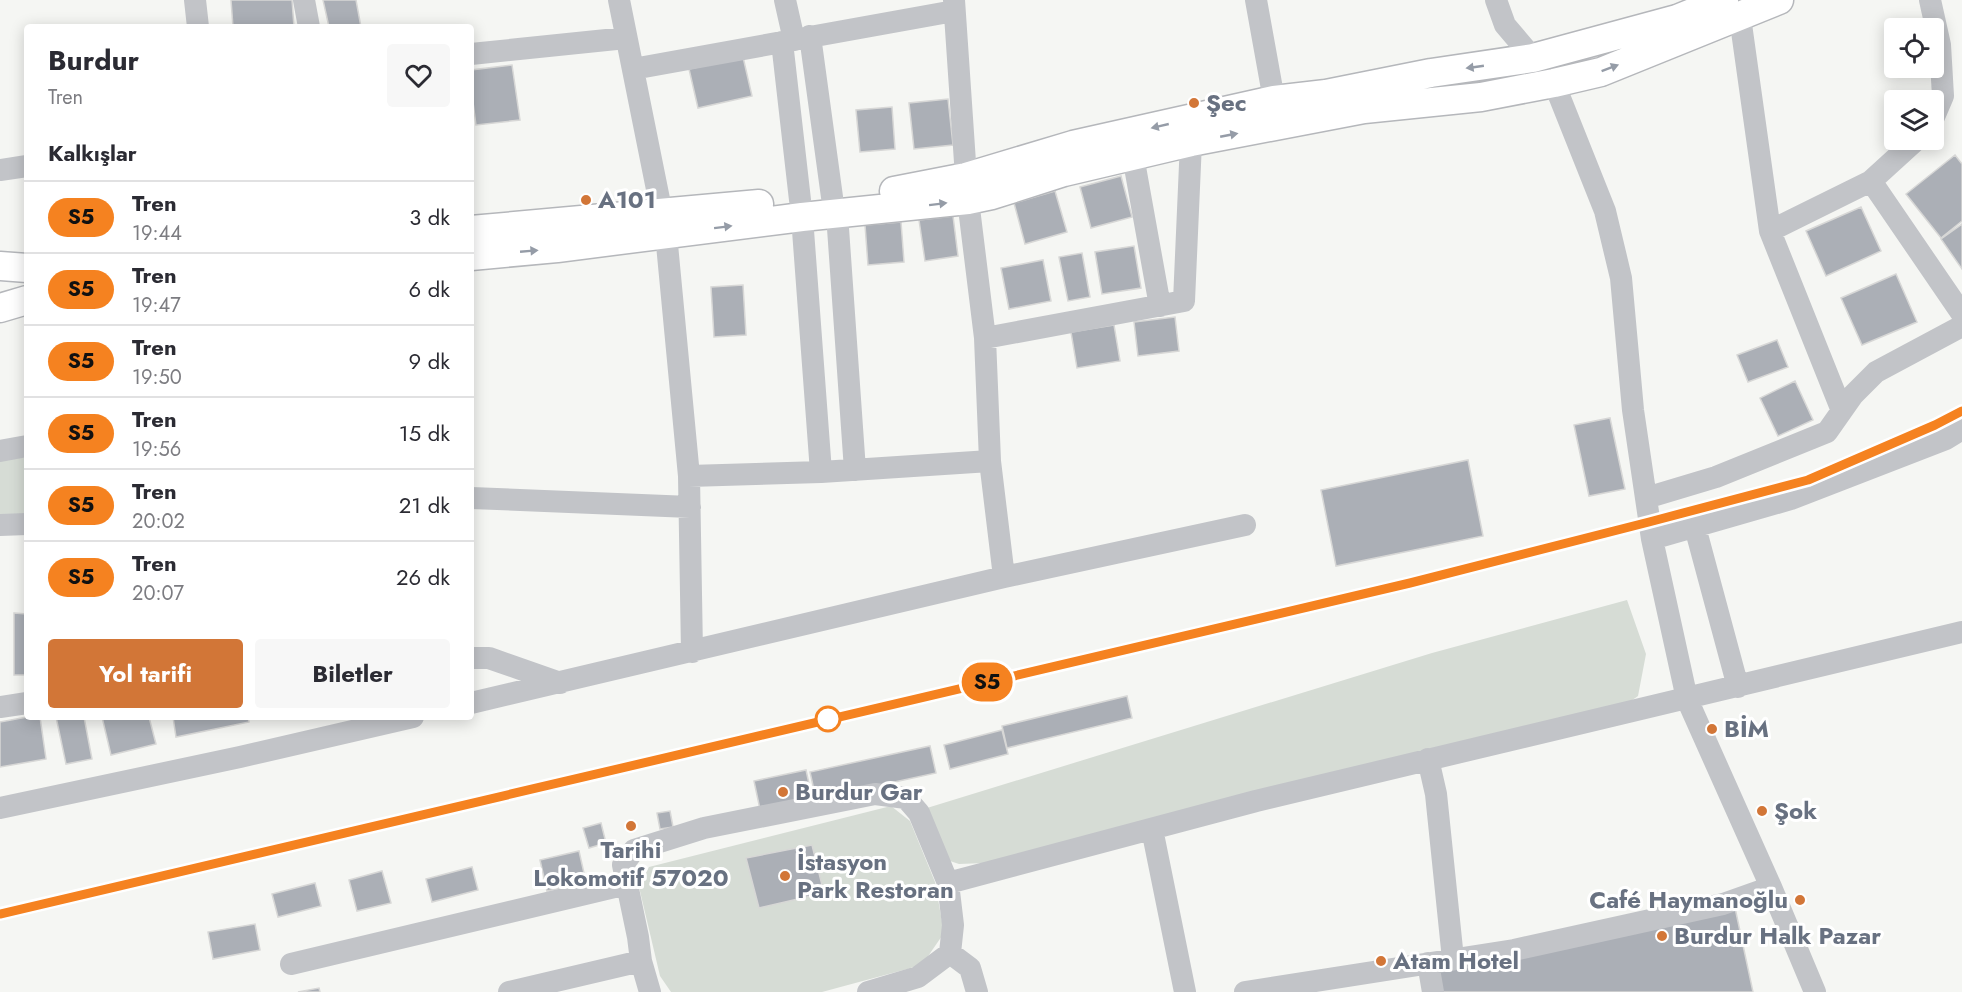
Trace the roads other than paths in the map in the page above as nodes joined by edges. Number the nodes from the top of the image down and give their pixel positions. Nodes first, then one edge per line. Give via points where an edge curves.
1 (195, 0) edge
2 (304, 0) edge
3 (619, 0) edge
4 (785, 0) edge
5 (1256, 0) edge
6 (1496, 0) edge
7 (1779, 0) edge
8 (1930, 0) edge
9 (954, 6) edge
10 (1732, 8) edge
11 (1675, 9) edge
12 (198, 24) edge
13 (308, 24) edge
14 (626, 38) junction
15 (795, 39) junction
16 (474, 54) edge
17 (1533, 58) junction
18 (633, 69) junction
19 (1554, 83) junction
20 (1943, 90) edge
21 (1274, 100) junction
22 (1191, 142) junction
23 (1905, 150) edge
24 (1133, 156) junction
25 (24, 166) edge
26 (0, 170) edge
27 (1870, 181) junction
28 (967, 188) junction
29 (834, 206) junction
30 (801, 209) junction
31 (664, 224) junction
32 (474, 230) edge
33 (1770, 231) junction
34 (474, 256) edge
35 (0, 266) edge
36 (24, 268) edge
37 (24, 301) edge
38 (1160, 306) junction
39 (0, 308) edge
40 (1962, 314) edge
41 (1962, 326) edge
42 (986, 338) junction
43 (1842, 411) junction
44 (1962, 429) edge
45 (24, 447) edge
46 (0, 451) edge
47 (990, 461) junction
48 (855, 470) junction
49 (821, 472) junction
50 (689, 476) junction
51 (474, 498) edge
52 (1646, 498) junction
53 (690, 507) junction
54 (24, 524) edge
55 (0, 525) edge
56 (1245, 525) dead end
57 (1695, 527) junction
58 (1652, 539) junction
59 (1004, 577) junction
60 (1962, 632) edge
61 (692, 652) junction
62 (474, 658) edge
63 (560, 683) junction
64 (1738, 687) junction
65 (1687, 699) junction
66 (24, 703) edge
67 (474, 703) edge
68 (0, 707) edge
69 (397, 720) edge
70 (1428, 759) junction
71 (0, 808) edge
72 (1152, 829) junction
73 (948, 883) junction
74 (627, 884) junction
75 (1771, 887) junction
76 (950, 953) junction
77 (1453, 959) junction
78 (641, 961) junction
79 (1428, 963) junction
80 (291, 964) dead end
81 (1320, 986) edge
82 (509, 992) edge
83 (650, 992) edge
84 (868, 992) edge
85 (977, 992) edge
86 (1185, 992) edge
87 (1245, 992) edge
88 (1433, 992) edge
89 (1815, 992) edge

1 - 12 street
2 - 13 street
3 - 14 street
4 - 15 street
5 - 21 street
6 - 17 street via 1505,25
7 - 10 main road
8 - 20 street via 1940,45
9 - 15 street
9 - 28 street
10 - 11 main road
19 -> 10 main road via 1601,72
10 - 33 street
11 - 17 main road
14 - 16 street
14 - 18 street
15 - 18 street
15 - 29 street
15 - 30 street
17 - 19 main road
17 -> 21 main road
18 - 31 street
22 -> 19 main road via 1364,110 1481,97
19 - 52 street via 1605,211 1621,278
21 -> 28 main road via 1073,146
22 - 24 main road
22 - 38 street via 1184,301
23 - 27 street
24 - 28 main road via 992,195
24 - 38 street
25 - 26 street
27 - 33 street
27 - 40 street
28 - 29 main road via 908,189
28 - 42 street
29 - 30 main road
29 - 48 street
30 - 31 main road
30 - 49 street
31 - 32 main road
34 -> 31 main road via 557,248
31 - 50 street
33 - 43 street
35 - 36 main road
37 - 39 main road
38 - 42 street
41 - 43 street via 1876,372
42 - 47 street
43 - 52 street via 1827,432 1716,477
44 - 57 street via 1946,439 1791,500
45 - 46 street
47 - 48 street
47 - 59 street
48 - 49 street
49 - 50 street
50 - 53 street
51 - 53 street
52 - 58 street
53 - 61 street
54 - 55 street
56 - 59 street
57 - 58 street
57 - 64 street
58 - 65 street
59 - 61 street
60 - 64 street
61 - 63 street
62 - 63 street via 489,658
63 - 67 street
64 - 65 street
65 - 70 street
65 - 75 street
66 - 68 street
69 - 71 street
70 - 72 street
70 - 77 street via 1436,794
72 - 73 street
72 - 86 street
73 - 74 street via 919,813 906,798 875,794 704,828 634,850 623,865
73 - 76 street via 953,925
74 - 78 street
74 - 80 street
75 - 77 street via 1723,904 1514,950
75 - 89 street
76 - 84 street via 918,976
76 - 85 street via 970,968
77 - 79 street
78 - 82 street
78 - 83 street
79 - 81 street
79 - 88 street
81 - 87 street

